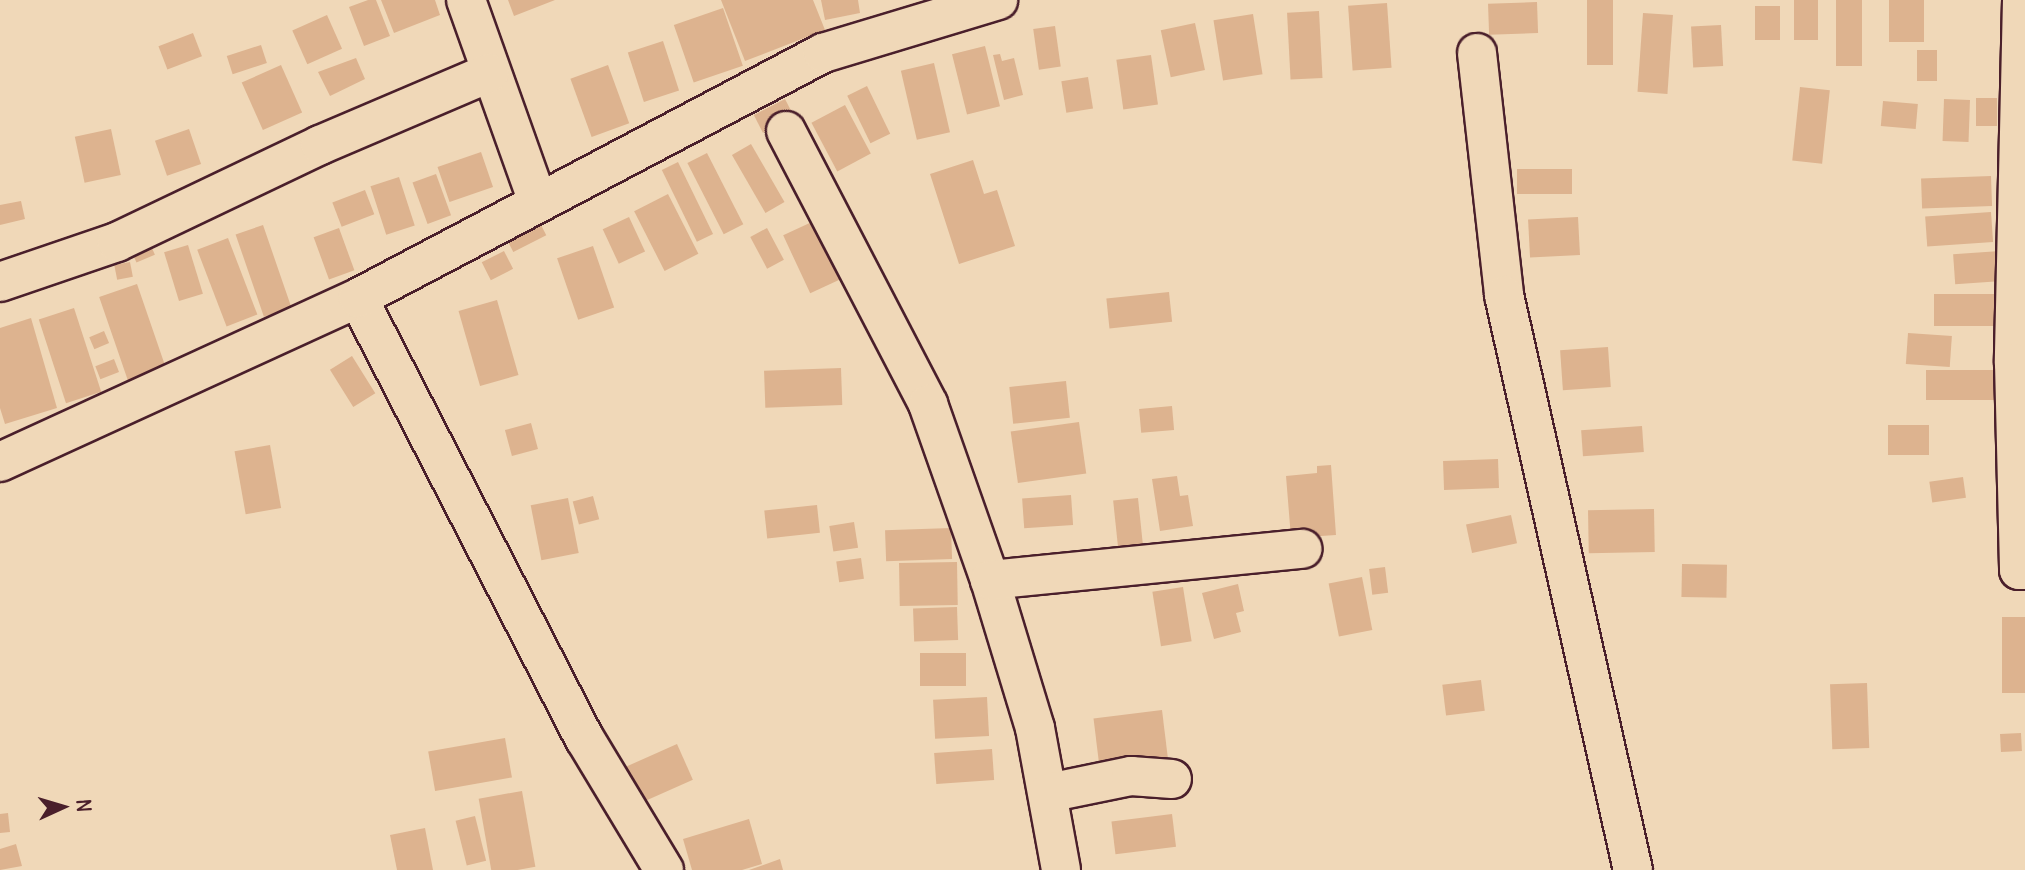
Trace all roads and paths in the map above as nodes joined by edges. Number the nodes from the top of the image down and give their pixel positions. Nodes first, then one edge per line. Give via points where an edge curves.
1 (466, 0) edge
2 (998, 0) edge
3 (2022, 0) edge
4 (1477, 53) dead end
5 (489, 73) junction
6 (786, 131) dead end
7 (538, 202) junction
8 (0, 282) edge
9 (358, 299) junction
10 (0, 462) edge
11 (1302, 549) dead end
12 (2025, 570) edge
13 (990, 580) junction
14 (1172, 779) dead end
15 (1048, 793) junction
16 (664, 870) edge
17 (1061, 870) edge
18 (1633, 870) edge

1 - 5 street
2 - 7 street via 823,53
3 - 12 street via 2014,363 2019,570
4 - 18 street via 1504,296
5 - 7 street
5 - 8 street via 308,151 117,242
6 - 13 street via 928,404
7 - 9 street
9 - 10 street
9 - 16 street via 585,739
11 - 13 street
13 - 15 street via 1035,727
14 - 15 street via 1131,776
15 - 17 street

